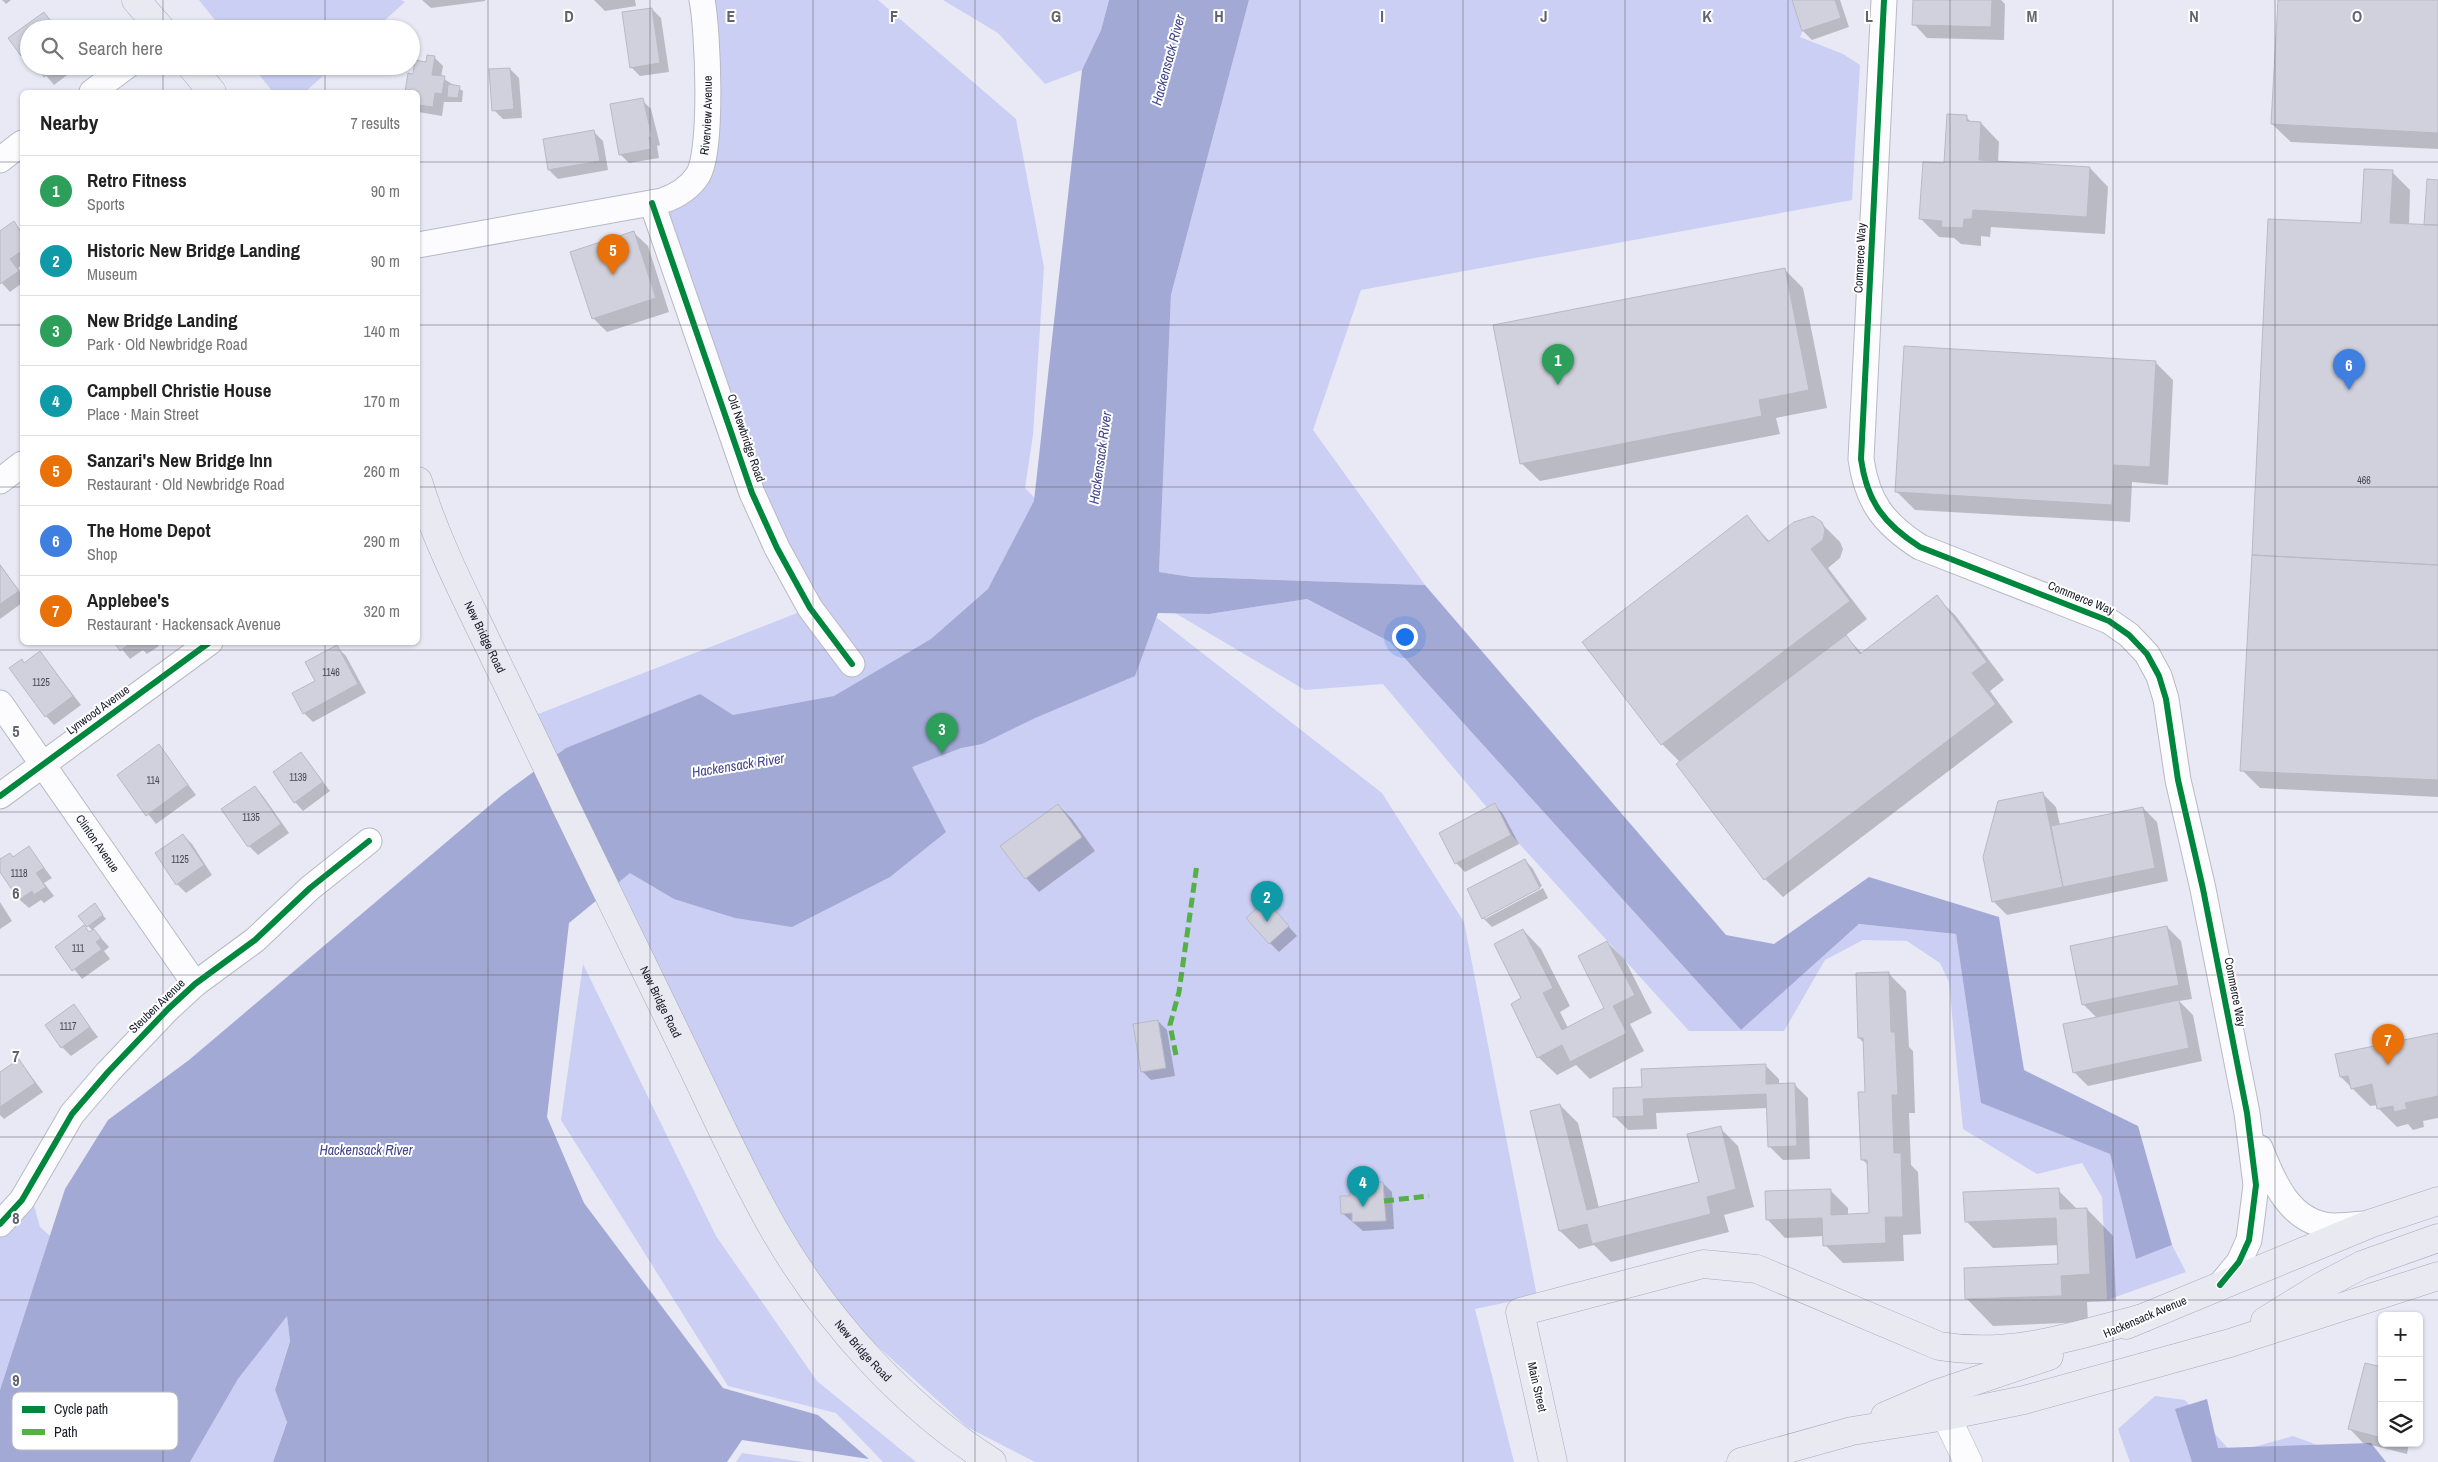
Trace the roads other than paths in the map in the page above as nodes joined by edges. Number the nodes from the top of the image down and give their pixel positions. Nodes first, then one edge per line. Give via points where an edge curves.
1 (136, 0) edge
2 (702, 0) edge
3 (1884, 0) edge
4 (153, 20) edge
5 (115, 75) edge
6 (198, 75) edge
7 (95, 90) edge
8 (210, 90) edge
9 (20, 145) edge
10 (0, 160) edge
11 (652, 203) junction
12 (420, 245) edge
13 (20, 465) edge
14 (0, 480) edge
15 (420, 493) edge
16 (206, 645) edge
17 (852, 664) dead end
18 (0, 703) edge
19 (44, 764) junction
20 (0, 796) edge
21 (369, 841) dead end
22 (195, 984) junction
23 (2247, 1113) junction
24 (2438, 1201) edge
25 (0, 1224) edge
26 (2372, 1224) junction
27 (2438, 1238) edge
28 (2438, 1276) edge
29 (2220, 1285) junction
30 (2143, 1318) junction
31 (2230, 1343) junction
32 (1946, 1416) junction
33 (1852, 1431) junction
34 (992, 1462) edge
35 (1553, 1462) edge
36 (1741, 1462) edge
37 (1968, 1462) edge

1 - 4 main road
2 - 11 street, Riverview Avenue via 708,82 705,152 699,174 680,195
3 - 23 street, Commerce Way via 1862,458 1864,478 1882,516 1899,534 1920,547 2109,621 2129,635 2147,654 2166,699 2178,780
5 - 7 street
6 - 8 main road
9 - 10 street
11 - 12 street
11 - 17 street, Old Newbridge Road via 756,500 777,548 810,608
13 - 14 street
15 - 34 main road, New Bridge Road via 456,579 773,1229 855,1345 895,1385
16 - 19 street, Lynwood Avenue
18 - 19 street, Clinton Avenue
19 - 20 street, Lynwood Avenue
19 - 22 street, Clinton Avenue
21 - 22 street, Steuben Avenue via 310,888 255,940
22 - 25 street, Steuben Avenue via 121,1058 72,1114 22,1200
23 - 26 street, Commerce Way via 2272,1178 2291,1208 2312,1221 2331,1226
23 - 29 street, Commerce Way via 2256,1185 2249,1240 2239,1262
24 - 26 main road, Hackensack Avenue
26 - 29 main road, Hackensack Avenue
27 - 31 main road via 2362,1265
28 - 31 main road, Hackensack Avenue
29 - 30 main road, Hackensack Avenue
30 - 33 main road, Hackensack Avenue via 2075,1347 1936,1394
30 - 35 main road, Main Street via 2034,1345 1969,1351 1940,1346 1757,1269 1703,1264 1520,1312
31 - 32 main road, Hackensack Avenue via 2024,1400
32 - 33 main road, Hackensack Avenue
32 - 37 street
33 - 36 main road, Hackensack Avenue

